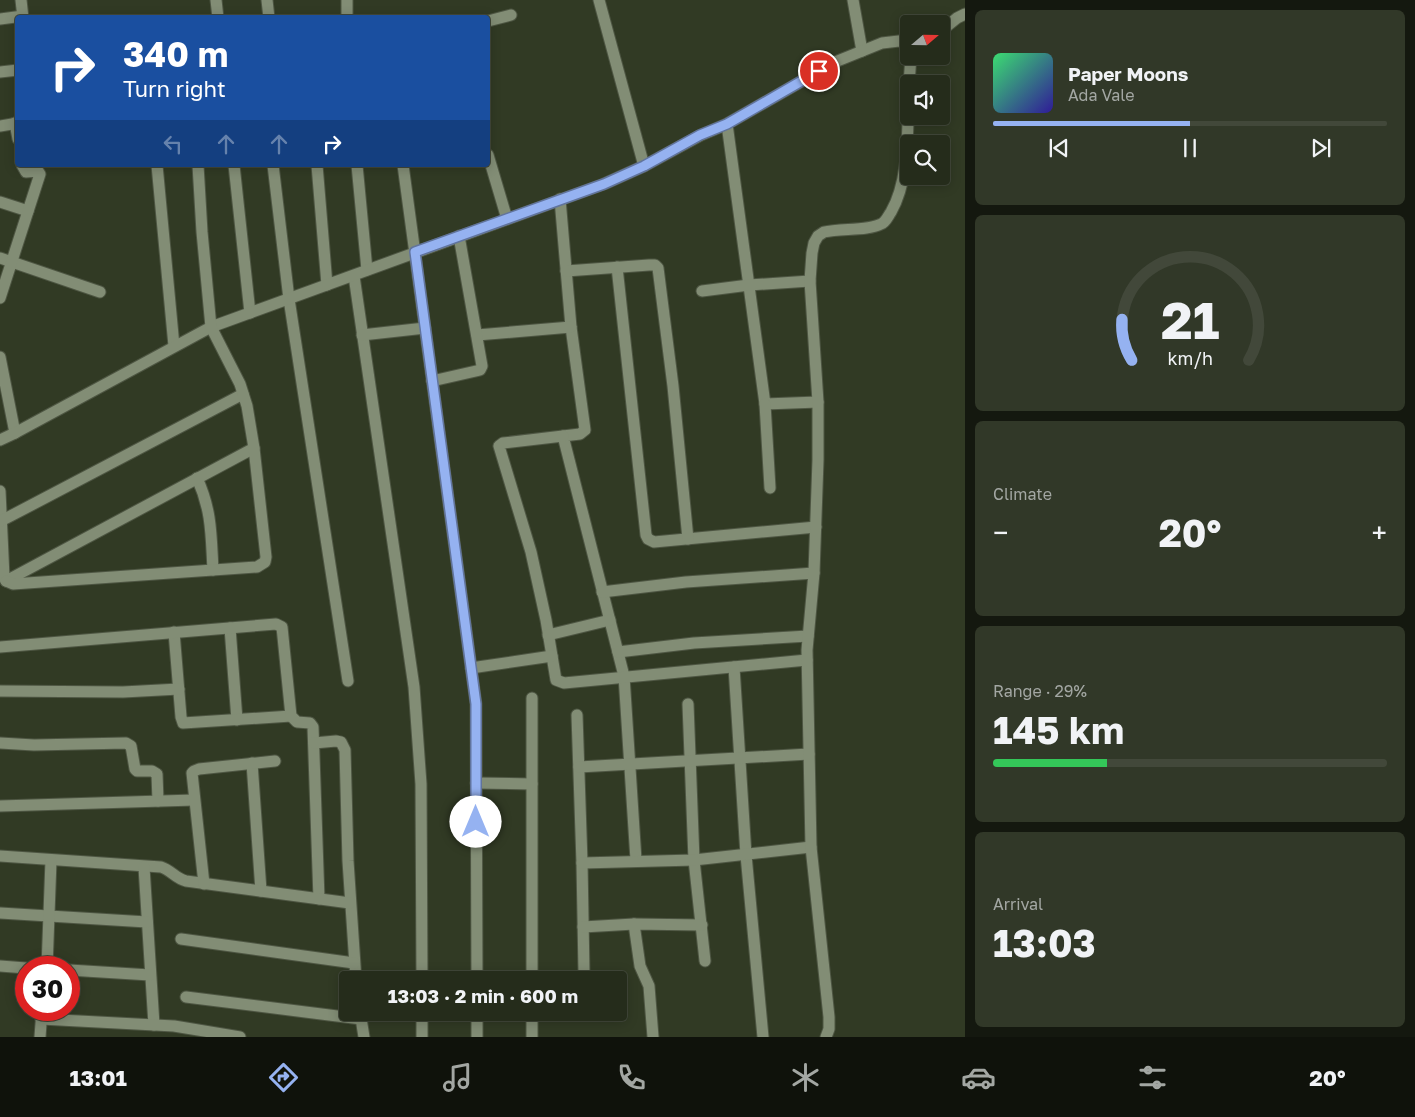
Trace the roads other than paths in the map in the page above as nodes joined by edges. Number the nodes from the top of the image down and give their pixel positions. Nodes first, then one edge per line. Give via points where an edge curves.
1 (21, 0) edge
2 (216, 0) edge
3 (267, 0) edge
4 (346, 0) edge
5 (598, 0) edge
6 (853, 0) edge
7 (965, 14) edge
8 (23, 15) edge
9 (218, 15) edge
10 (269, 15) edge
11 (347, 15) edge
12 (511, 15) dead end
13 (15, 18) edge
14 (0, 20) edge
15 (490, 20) edge
16 (950, 24) edge
17 (900, 41) edge
18 (862, 51) junction
19 (15, 70) edge
20 (0, 72) edge
21 (15, 123) edge
22 (727, 124) junction
23 (907, 125) edge
24 (0, 126) edge
25 (490, 162) edge
26 (644, 166) junction
27 (22, 167) edge
28 (158, 167) edge
29 (198, 167) edge
30 (234, 167) edge
31 (273, 167) edge
32 (317, 167) edge
33 (357, 167) edge
34 (402, 167) edge
35 (560, 199) junction
36 (0, 202) edge
37 (28, 211) junction
38 (506, 219) junction
39 (459, 236) junction
40 (415, 252) junction
41 (0, 258) edge
42 (12, 262) junction
43 (618, 268) junction
44 (367, 270) junction
45 (566, 271) junction
46 (354, 276) junction
47 (810, 281) junction
48 (326, 285) junction
49 (749, 285) junction
50 (702, 291) dead end
51 (100, 292) dead end
52 (0, 298) edge
53 (289, 299) junction
54 (250, 313) junction
55 (211, 327) junction
56 (570, 327) junction
57 (425, 328) junction
58 (362, 335) junction
59 (477, 335) junction
60 (174, 346) junction
61 (0, 358) edge
62 (432, 381) junction
63 (243, 394) junction
64 (818, 402) junction
65 (765, 404) junction
66 (15, 434) junction
67 (563, 436) junction
68 (0, 440) edge
69 (254, 448) junction
70 (196, 478) junction
71 (770, 488) dead end
72 (0, 491) edge
73 (1, 521) junction
74 (816, 527) junction
75 (688, 539) junction
76 (213, 570) junction
77 (814, 573) junction
78 (6, 582) junction
79 (602, 592) junction
80 (610, 620) junction
81 (230, 628) junction
82 (174, 632) junction
83 (548, 634) junction
84 (808, 636) junction
85 (0, 647) edge
86 (618, 652) junction
87 (552, 656) junction
88 (807, 660) junction
89 (734, 666) junction
90 (471, 668) junction
91 (624, 676) junction
92 (348, 681) dead end
93 (179, 689) junction
94 (0, 691) edge
95 (532, 698) dead end
96 (688, 704) dead end
97 (577, 715) dead end
98 (291, 716) junction
99 (237, 720) junction
100 (0, 743) edge
101 (314, 743) junction
102 (809, 754) junction
103 (739, 758) junction
104 (275, 761) dead end
105 (690, 761) junction
106 (252, 763) junction
107 (630, 764) junction
108 (579, 767) junction
109 (476, 783) junction
110 (532, 784) junction
111 (194, 800) junction
112 (158, 801) junction
113 (0, 806) edge
114 (811, 847) junction
115 (746, 855) junction
116 (0, 856) edge
117 (51, 860) junction
118 (636, 860) junction
119 (694, 860) junction
120 (582, 863) junction
121 (144, 866) junction
122 (204, 884) junction
123 (261, 891) junction
124 (318, 899) junction
125 (350, 903) junction
126 (0, 913) edge
127 (50, 916) junction
128 (147, 922) junction
129 (634, 924) junction
130 (702, 925) junction
131 (583, 927) junction
132 (182, 939) dead end
133 (48, 956) edge
134 (705, 961) dead end
135 (354, 963) junction
136 (0, 966) edge
137 (15, 967) edge
138 (80, 971) edge
139 (355, 971) edge
140 (422, 971) edge
141 (477, 971) edge
142 (532, 971) edge
143 (584, 971) edge
144 (150, 975) junction
145 (186, 997) dead end
146 (339, 1014) edge
147 (80, 1018) edge
148 (41, 1021) edge
149 (362, 1021) edge
150 (422, 1021) edge
151 (477, 1021) edge
152 (532, 1021) edge
153 (154, 1025) junction
154 (40, 1037) edge
155 (240, 1037) edge
156 (364, 1037) edge
157 (422, 1037) edge
158 (477, 1037) edge
159 (532, 1037) edge
160 (653, 1037) edge
161 (763, 1037) edge
162 (826, 1037) edge

1 - 8 street
2 - 9 street
3 - 10 street
4 - 11 street
5 - 26 street
6 - 18 street
7 - 16 street
12 - 15 street
13 - 14 street
17 - 18 street via 882,43
18 - 22 street via 834,62
19 - 20 street
21 - 24 street
22 - 26 street
22 - 49 street
23 - 47 street via 904,179 886,220 880,224 831,230 818,236 812,253
25 - 38 street
26 - 35 street
27 - 37 street via 26,172 38,171 40,174
28 - 60 street
29 - 55 street
30 - 54 street
31 - 53 street
32 - 48 street
33 - 44 street
34 - 40 street
35 - 38 street
35 - 45 street
36 - 37 street
37 - 42 street
38 - 39 street
39 - 40 street
39 - 59 street
40 - 44 street
40 - 57 street
41 - 42 street
42 - 51 street
42 - 52 street
43 - 45 street
43 - 75 street via 646,536 654,542
43 - 75 street via 655,265 660,272
44 - 46 street
45 - 56 street
46 - 48 street
46 - 58 street
47 - 49 street
47 - 64 street
48 - 53 street
49 - 50 street
49 - 65 street
53 - 54 street
53 - 92 street
54 - 55 street
55 - 60 street
55 - 63 street
56 - 59 street
56 - 67 street via 585,430 580,434
57 - 58 street
57 - 62 street
58 - 140 street via 414,687 421,784
59 - 62 street via 482,362 480,370
60 - 66 street
61 - 66 street
62 - 90 street
63 - 69 street
63 - 73 street
64 - 65 street
64 - 74 street
65 - 71 street
66 - 68 street
67 - 79 street
67 - 83 street via 500,446 531,552
69 - 70 street
69 - 76 street via 265,562 257,567
70 - 76 street via 204,493 210,518
70 - 78 street
72 - 73 street
73 - 78 street
74 - 75 street
74 - 77 street
76 - 78 street
77 - 79 street
77 - 84 street
79 - 80 street
80 - 83 street
80 - 86 street
81 - 82 street
81 - 98 street via 282,626
81 - 99 street
82 - 85 street
82 - 93 street
83 - 87 street
84 - 86 street via 694,643
84 - 88 street
86 - 91 street
87 - 90 street
87 - 91 street via 559,682
88 - 89 street
88 - 102 street
89 - 91 street
89 - 103 street
90 - 109 street via 476,704
91 - 107 street
93 - 94 street
93 - 99 street via 183,723
95 - 110 street
96 - 105 street
97 - 108 street
98 - 99 street
98 - 101 street via 297,722 312,725
100 - 112 street via 126,742 131,746 135,769 157,774
101 - 124 street
101 - 125 street via 336,741 344,744
102 - 103 street
102 - 114 street
103 - 105 street
103 - 115 street
104 - 106 street
105 - 107 street
105 - 119 street
106 - 111 street via 194,771
106 - 123 street
107 - 108 street
107 - 118 street
108 - 120 street
109 - 110 street
109 - 141 street
110 - 142 street
111 - 112 street
111 - 122 street
112 - 113 street
114 - 115 street
114 - 162 street via 829,1017
115 - 119 street
115 - 161 street
116 - 117 street
117 - 121 street
117 - 127 street
118 - 119 street
118 - 120 street
119 - 130 street
120 - 131 street
121 - 122 street via 167,869 180,880
121 - 128 street
122 - 123 street
123 - 124 street
124 - 125 street
125 - 135 street
126 - 127 street
127 - 128 street
127 - 133 street
128 - 144 street
129 - 130 street
129 - 131 street
129 - 160 street via 640,966 649,986
130 - 134 street
131 - 143 street
132 - 135 street
135 - 139 street
136 - 137 street
138 - 144 street
144 - 153 street
145 - 146 street
147 - 153 street
148 - 154 street
149 - 156 street
150 - 157 street
151 - 158 street
152 - 159 street
153 - 155 street via 188,1027

